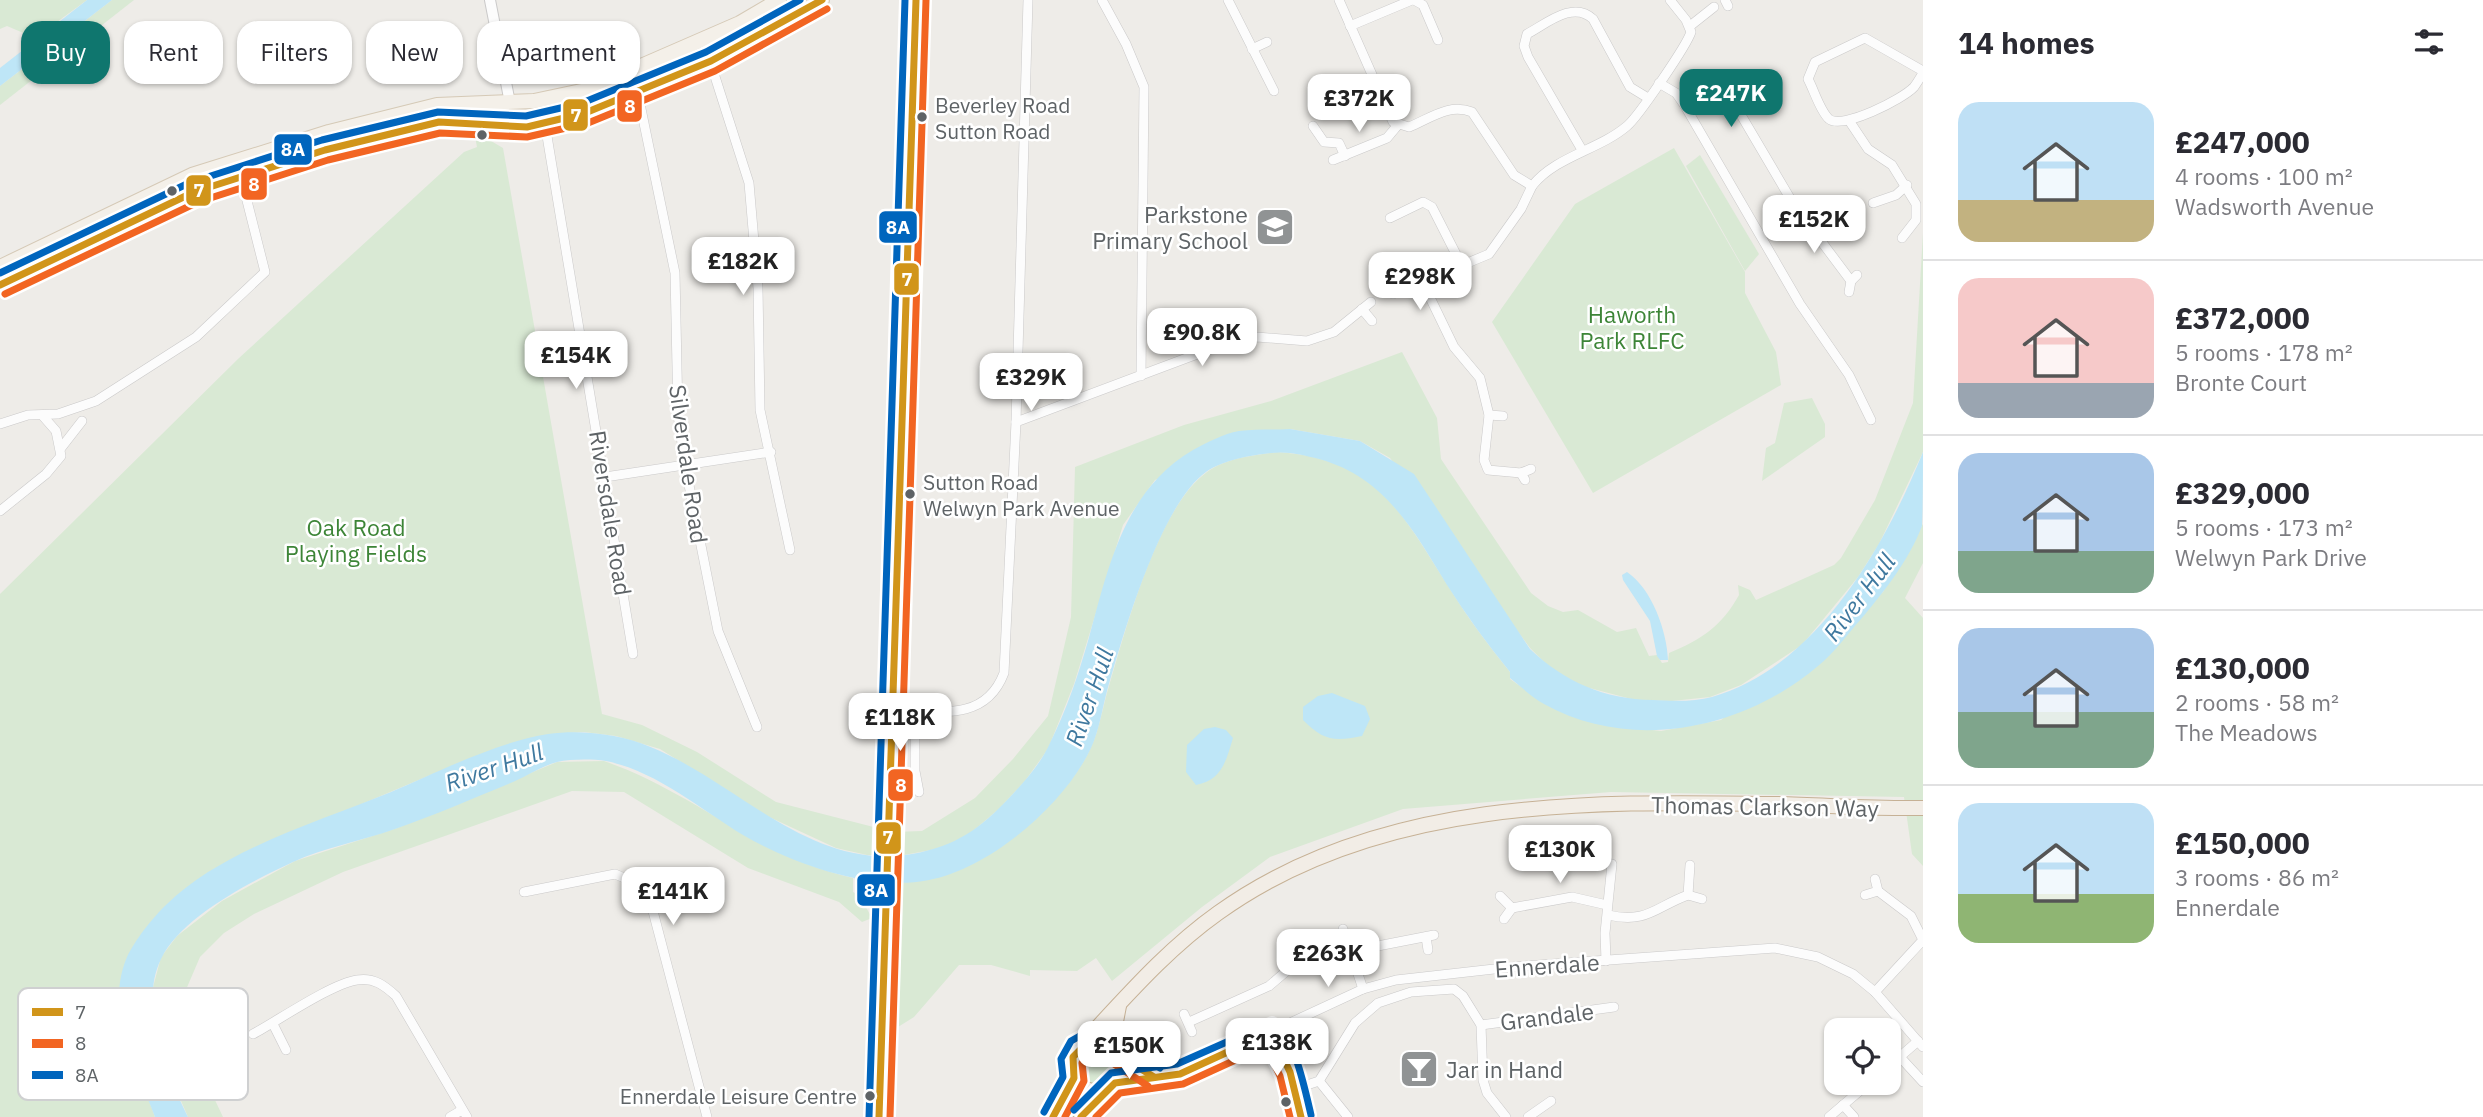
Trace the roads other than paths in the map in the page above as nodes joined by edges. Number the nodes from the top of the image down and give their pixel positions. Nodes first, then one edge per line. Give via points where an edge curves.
1 (490, 0) edge
2 (779, 0) edge
3 (822, 0) edge
4 (916, 0) edge
5 (1028, 0) edge
6 (1102, 0) edge
7 (1228, 0) edge
8 (1339, 0) edge
9 (1413, 0) edge
10 (1670, 0) edge
11 (798, 6) edge
12 (1714, 7) dead end
13 (1350, 26) junction
14 (1690, 26) junction
15 (1438, 33) dead end
16 (703, 39) junction
17 (1267, 42) dead end
18 (1252, 50) junction
19 (711, 61) junction
20 (640, 67) edge
21 (1923, 72) edge
22 (1660, 83) junction
23 (600, 84) edge
24 (637, 84) edge
25 (638, 89) junction
26 (1274, 91) dead end
27 (558, 96) junction
28 (1648, 98) junction
29 (510, 103) junction
30 (1685, 106) junction
31 (570, 117) junction
32 (367, 122) junction
33 (1850, 122) junction
34 (545, 124) junction
35 (1313, 125) dead end
36 (1397, 126) junction
37 (371, 138) junction
38 (1582, 150) junction
39 (271, 151) junction
40 (1345, 156) junction
41 (1333, 160) dead end
42 (276, 166) junction
43 (202, 172) junction
44 (241, 177) junction
45 (1532, 186) junction
46 (1907, 186) junction
47 (208, 188) junction
48 (1873, 203) dead end
49 (1794, 205) junction
50 (1784, 211) dead end
51 (1390, 218) dead end
52 (1902, 238) dead end
53 (59, 240) junction
54 (66, 255) junction
55 (1462, 266) junction
56 (0, 267) edge
57 (1423, 283) junction
58 (0, 285) edge
59 (1849, 292) dead end
60 (1393, 294) dead end
61 (1371, 302) dead end
62 (1362, 309) junction
63 (1373, 321) dead end
64 (1141, 376) junction
65 (58, 414) junction
66 (42, 415) junction
67 (1489, 415) junction
68 (1503, 416) dead end
69 (1871, 420) dead end
70 (82, 421) dead end
71 (1016, 422) junction
72 (0, 424) edge
73 (56, 431) junction
74 (61, 447) junction
75 (771, 452) junction
76 (685, 465) junction
77 (1531, 469) dead end
78 (605, 477) junction
79 (0, 511) edge
80 (790, 550) dead end
81 (633, 654) dead end
82 (893, 709) junction
83 (915, 710) junction
84 (757, 727) dead end
85 (919, 792) dead end
86 (1923, 808) edge
87 (1612, 864) dead end
88 (1690, 865) dead end
89 (1875, 879) dead end
90 (1878, 891) junction
91 (524, 892) dead end
92 (1500, 895) dead end
93 (1688, 895) junction
94 (1865, 895) dead end
95 (1702, 900) dead end
96 (1512, 908) junction
97 (1608, 910) junction
98 (1504, 919) dead end
99 (1923, 940) edge
100 (1428, 950) dead end
101 (1352, 951) junction
102 (1606, 961) junction
103 (1363, 989) junction
104 (1875, 992) junction
105 (1119, 1005) junction
106 (1614, 1007) dead end
107 (1188, 1022) dead end
108 (273, 1024) junction
109 (1481, 1025) junction
110 (1272, 1031) junction
111 (253, 1034) dead end
112 (1921, 1044) edge
113 (1081, 1045) junction
114 (286, 1050) dead end
115 (1117, 1052) junction
116 (1901, 1056) edge
117 (1901, 1058) edge
118 (1154, 1077) junction
119 (1074, 1078) junction
120 (1319, 1081) junction
121 (1923, 1082) edge
122 (1112, 1085) junction
123 (1295, 1089) junction
124 (1855, 1095) edge
125 (1551, 1101) dead end
126 (1843, 1105) junction
127 (464, 1113) edge
128 (881, 1114) edge
129 (450, 1117) edge
130 (706, 1117) edge
131 (1053, 1117) edge
132 (1081, 1117) edge
133 (1301, 1117) edge
134 (1348, 1117) edge
135 (1506, 1117) edge
136 (1528, 1117) edge
137 (1829, 1117) edge
138 (1854, 1117) edge

1 - 29 street
2 - 16 main road
3 - 11 main road
4 - 82 street
5 - 71 street
6 - 64 street via 1144,87
7 - 18 street
8 - 13 street
9 - 13 street
9 - 15 street via 1423,5
10 - 14 street
11 - 19 main road
12 - 14 street
13 - 36 street
14 - 22 street via 1689,39
16 - 19 street
16 - 20 main road
17 - 18 street
18 - 26 street
19 - 25 main road
19 - 75 street via 749,183 758,288 757,383
21 - 33 street via 1913,88
21 - 33 street via 1865,38 1815,62 1808,79 1828,118
22 - 28 street
22 - 30 street
23 - 27 main road
24 - 25 street, Silverdale Road
25 - 31 main road
25 - 76 street, Silverdale Road via 675,272 678,415
27 - 29 main road
27 - 31 main road
28 - 38 street via 1628,126
28 - 38 street via 1630,87 1586,12 1571,11 1527,34 1524,46 1528,57
29 - 32 main road via 437,105
30 - 49 street via 1713,89 1721,89 1731,98
30 - 69 street via 1800,304 1849,375
31 - 34 main road
32 - 37 main road
32 - 39 main road
33 - 46 street via 1868,149 1892,165
34 - 37 main road via 439,122
34 - 78 street, Riversdale Road
35 - 40 street via 1324,142 1339,143
36 - 40 street via 1387,138
36 - 45 street via 1409,127 1445,110 1472,112 1514,175
37 - 42 main road
38 - 45 street
39 - 42 main road
39 - 43 main road
40 - 41 street
42 - 44 main road
43 - 47 main road
43 - 53 main road
44 - 47 main road
44 - 65 street via 265,272 196,337 83,408
45 - 55 street via 1489,254
46 - 48 street
46 - 52 street via 1916,204 1916,220
47 - 54 main road
49 - 50 street
49 - 59 street via 1854,278
51 - 55 street via 1423,202 1432,206
53 - 54 street
53 - 56 main road
54 - 58 main road
55 - 57 street
57 - 60 street
57 - 67 street via 1442,314 1454,347 1480,378
61 - 62 street
62 - 63 street
62 - 64 street via 1334,332 1307,341 1257,337 1224,344
64 - 71 street
65 - 66 street
65 - 73 street
66 - 72 street
66 - 73 street
67 - 68 street
67 - 77 street via 1484,460 1488,470 1523,477
70 - 74 street
71 - 83 street via 1004,673 998,688 979,706 961,711
73 - 74 street
74 - 79 street via 61,456 47,474
75 - 76 street
75 - 80 street
76 - 78 street
76 - 84 street, Silverdale Road via 718,631
78 - 81 street, Riversdale Road
82 - 83 street
82 - 128 street
83 - 85 street
86 - 105 highway, Thomas Clarkson Way via 1622,805 1493,813 1393,831 1303,863 1234,902 1175,948
87 - 97 street
88 - 93 street
89 - 90 street
90 - 94 street
90 - 99 street via 1911,916
91 - 130 street via 615,874 636,883 649,896
92 - 96 street
93 - 95 street
93 - 97 street via 1647,917 1628,919
96 - 97 street via 1572,897
96 - 98 street
97 - 102 street
99 - 104 street
100 - 101 street via 1430,936
101 - 103 street
101 - 107 street via 1345,934 1316,946 1269,986
102 - 103 street, Ennerdale via 1454,973
102 - 104 street, Ennerdale via 1775,948 1836,964
103 - 110 street, Ennerdale
104 - 112 street, Ennerdale
105 - 113 highway, Thomas Clarkson Way
105 - 115 highway via 1114,1021
106 - 109 street, Grandale
108 - 111 street
108 - 114 street
108 - 127 street via 358,980 382,983 396,996
109 - 120 street, Grandale via 1454,989 1393,996 1355,1023
109 - 135 street, Grandale via 1483,1080
110 - 118 street, Ennerdale via 1180,1074
110 - 123 street
112 - 116 street
113 - 115 highway via 1095,1040
113 - 119 highway via 1071,1060
115 - 118 street
115 - 122 highway via 1121,1070
117 - 121 street
118 - 122 street, Ennerdale
119 - 122 highway via 1086,1089 1102,1091
119 - 131 highway
120 - 123 street
120 - 134 street
122 - 132 highway
123 - 133 street
124 - 126 street
125 - 136 street
126 - 137 street
126 - 138 street
127 - 129 street

